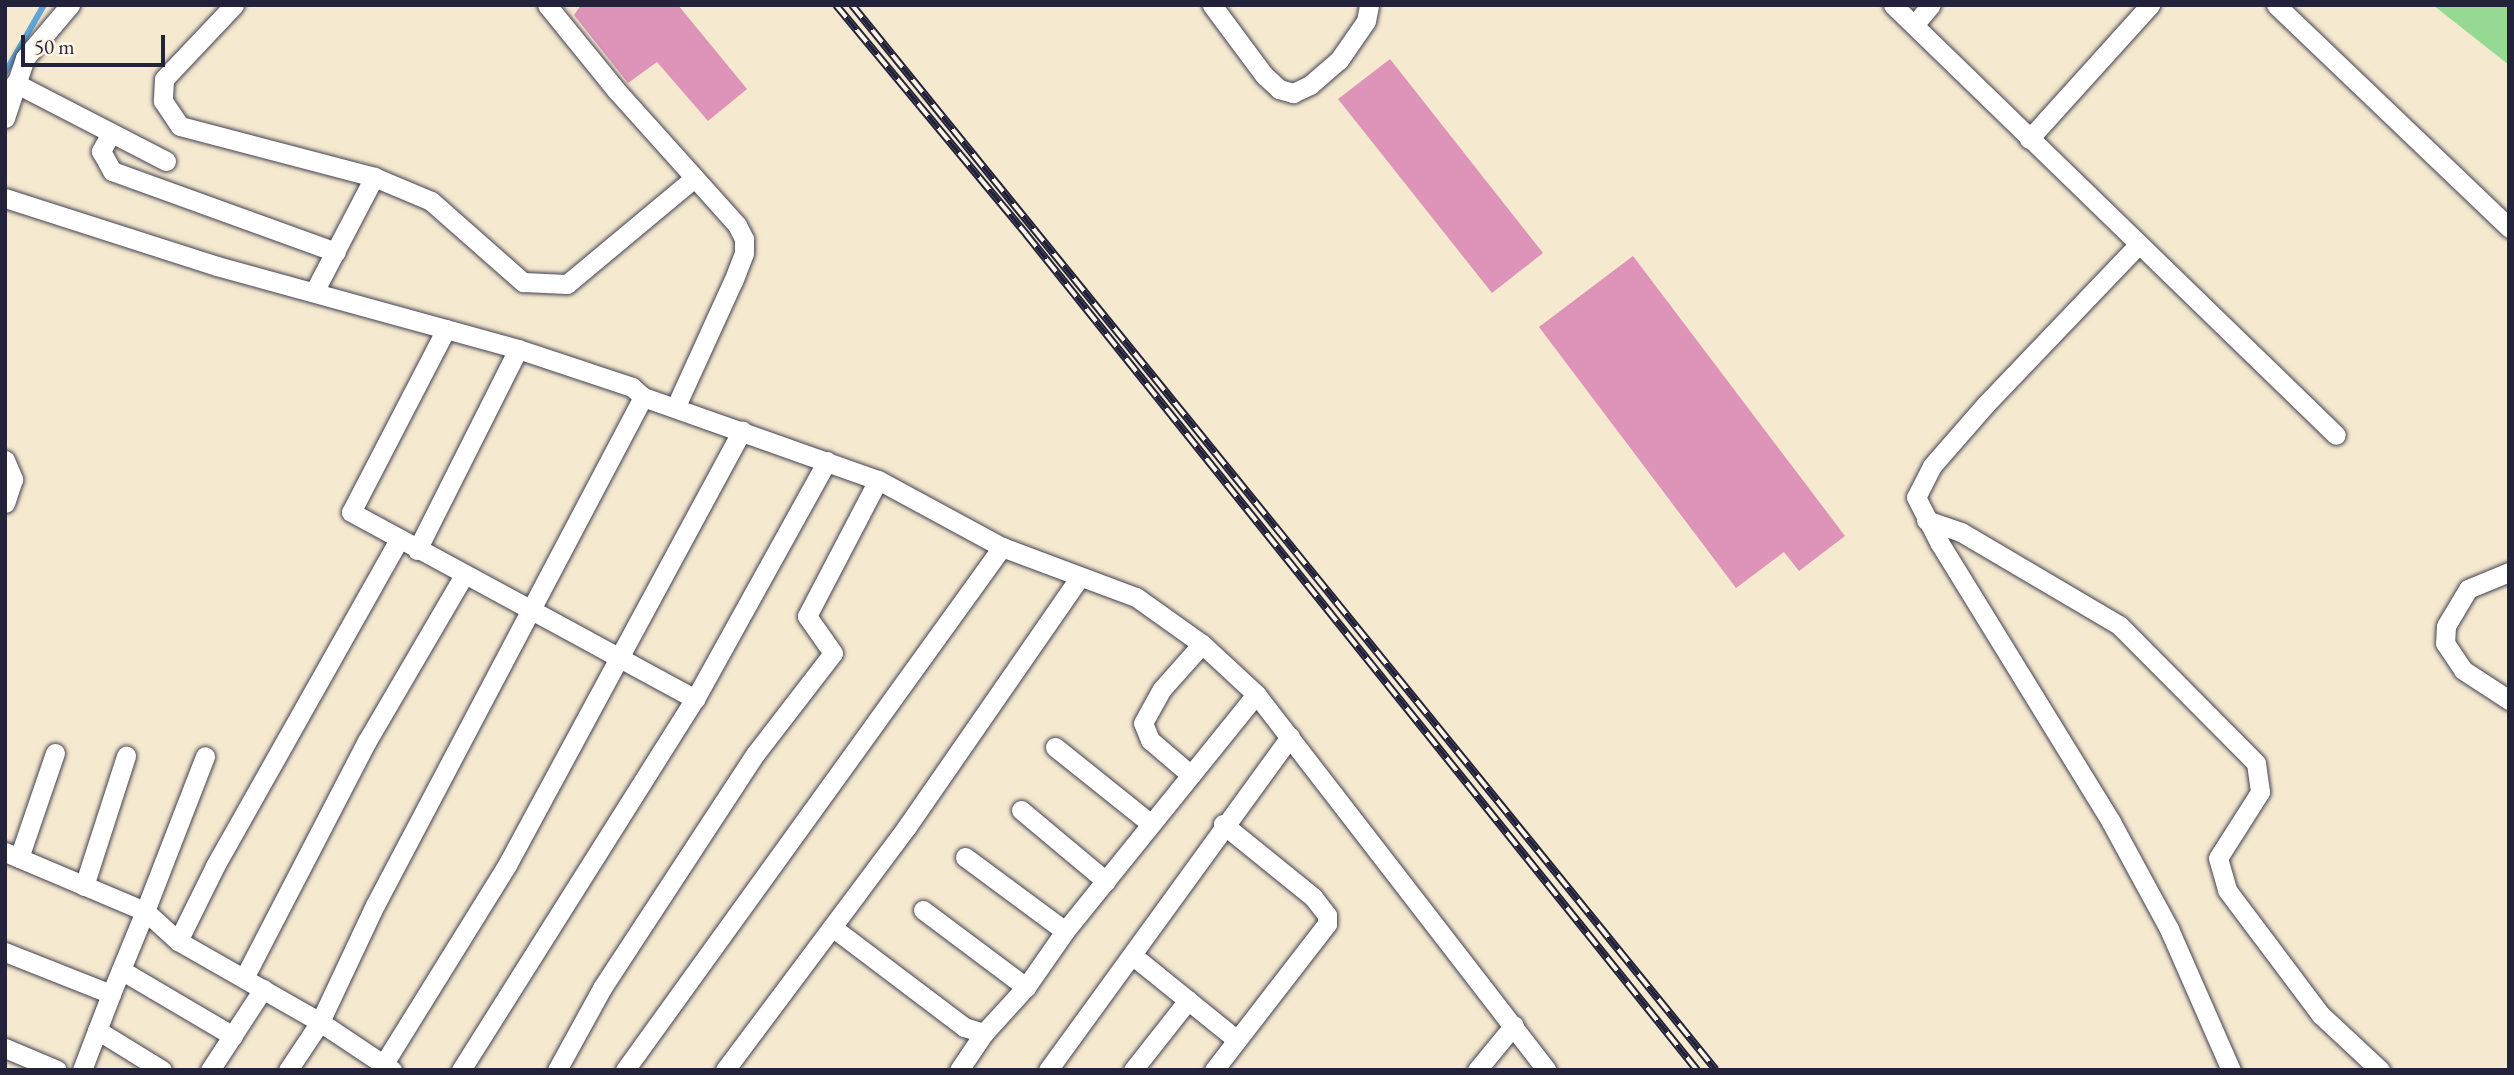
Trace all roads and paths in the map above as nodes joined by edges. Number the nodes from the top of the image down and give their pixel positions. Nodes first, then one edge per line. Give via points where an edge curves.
1 (70, 5) edge
2 (234, 5) edge
3 (547, 5) edge
4 (1212, 5) edge
5 (1368, 5) edge
6 (1893, 5) edge
7 (1931, 5) edge
8 (2150, 5) edge
9 (2276, 5) edge
10 (1914, 25) junction
11 (15, 83) junction
12 (5, 118) edge
13 (111, 133) junction
14 (2029, 139) junction
15 (166, 161) dead end
16 (374, 177) junction
17 (693, 179) junction
18 (5, 198) edge
19 (2509, 228) edge
20 (2138, 244) junction
21 (335, 252) junction
22 (314, 292) junction
23 (446, 329) junction
24 (518, 349) junction
25 (643, 397) junction
26 (676, 406) junction
27 (742, 430) junction
28 (2336, 435) dead end
29 (5, 460) edge
30 (827, 461) junction
31 (878, 480) junction
32 (5, 503) edge
33 (1926, 520) junction
34 (399, 540) junction
35 (1002, 547) junction
36 (417, 550) junction
37 (2509, 572) edge
38 (464, 575) junction
39 (1080, 577) junction
40 (530, 610) junction
41 (1202, 644) junction
42 (620, 658) junction
43 (1256, 694) junction
44 (695, 699) junction
45 (2509, 700) edge
46 (1290, 737) junction
47 (1055, 747) dead end
48 (55, 753) dead end
49 (126, 755) dead end
50 (205, 756) dead end
51 (1191, 775) junction
52 (1021, 810) dead end
53 (1152, 824) junction
54 (1223, 824) junction
55 (12, 855) edge
56 (965, 857) dead end
57 (1106, 881) junction
58 (84, 886) junction
59 (923, 910) dead end
60 (145, 911) junction
61 (832, 927) junction
62 (1065, 931) junction
63 (178, 941) junction
64 (5, 952) edge
65 (1132, 955) junction
66 (121, 970) junction
67 (244, 978) junction
68 (1026, 987) junction
69 (263, 989) junction
70 (111, 994) junction
71 (1188, 1000) junction
72 (320, 1021) junction
73 (1514, 1025) junction
74 (97, 1030) junction
75 (984, 1033) junction
76 (233, 1036) junction
77 (1237, 1040) junction
78 (5, 1048) edge
79 (385, 1068) edge
80 (57, 1070) edge
81 (82, 1070) edge
82 (162, 1070) edge
83 (210, 1070) edge
84 (288, 1070) edge
85 (461, 1070) edge
86 (557, 1070) edge
87 (625, 1070) edge
88 (725, 1070) edge
89 (959, 1070) edge
90 (1048, 1070) edge
91 (1133, 1070) edge
92 (1214, 1070) edge
93 (1477, 1070) edge
94 (1548, 1070) edge
95 (2231, 1070) edge
96 (2380, 1070) edge

1 - 11 street via 25,58
2 - 16 street via 164,79 163,102 180,126
3 - 17 street
4 - 5 street via 1264,75 1279,89 1293,93 1339,60 1366,21
6 - 10 street
7 - 10 street
8 - 14 street
9 - 19 street
10 - 14 street
11 - 12 street
11 - 13 street
13 - 15 street
13 - 21 street via 101,152 112,171
14 - 20 street
16 - 17 street via 431,201 523,282 566,284
16 - 21 street
17 - 26 street via 737,225 744,253
18 - 22 street
20 - 28 street
20 - 33 street via 1932,466 1917,490
21 - 22 street
22 - 23 street
23 - 24 street
23 - 34 street via 351,512
24 - 25 street via 632,387
24 - 36 street
25 - 26 street
25 - 40 street
26 - 27 street
27 - 30 street
27 - 42 street
29 - 32 street via 13,479
30 - 31 street
30 - 44 street
31 - 35 street
31 - 86 street via 807,616 833,653 756,753 602,988
33 - 95 street via 2111,822 2169,929
33 - 96 street via 1961,532 2119,625 2249,755 2262,779 2260,792 2218,858 2227,890 2322,1015
34 - 36 street
34 - 63 street via 215,866
35 - 39 street
35 - 87 street
36 - 38 street
37 - 45 street via 2468,589 2446,626 2445,643 2463,670
38 - 40 street
38 - 67 street via 368,741
39 - 41 street via 1136,597
39 - 61 street
40 - 42 street
40 - 72 street via 375,905
41 - 43 street
41 - 51 street via 1162,689 1143,723 1150,740
42 - 44 street
42 - 79 street via 507,865
43 - 46 street
43 - 51 street
44 - 85 street
46 - 54 street
46 - 73 street
47 - 53 street
48 - 55 street
49 - 58 street
50 - 60 street
51 - 53 street
52 - 57 street
53 - 57 street
54 - 65 street
54 - 77 street via 1313,897 1327,915 1321,934
55 - 58 street
56 - 62 street
57 - 62 street
58 - 60 street
59 - 68 street
60 - 63 street
60 - 66 street
61 - 75 street via 964,1027
61 - 88 street
62 - 68 street
63 - 67 street
64 - 70 street
65 - 71 street
65 - 90 street
66 - 70 street
66 - 76 street
67 - 69 street
68 - 75 street
69 - 72 street
69 - 76 street
70 - 74 street
71 - 77 street
71 - 91 street
72 - 79 street
72 - 84 street
73 - 93 street
73 - 94 street
74 - 81 street
74 - 82 street
75 - 89 street
76 - 83 street
77 - 92 street
78 - 80 street

